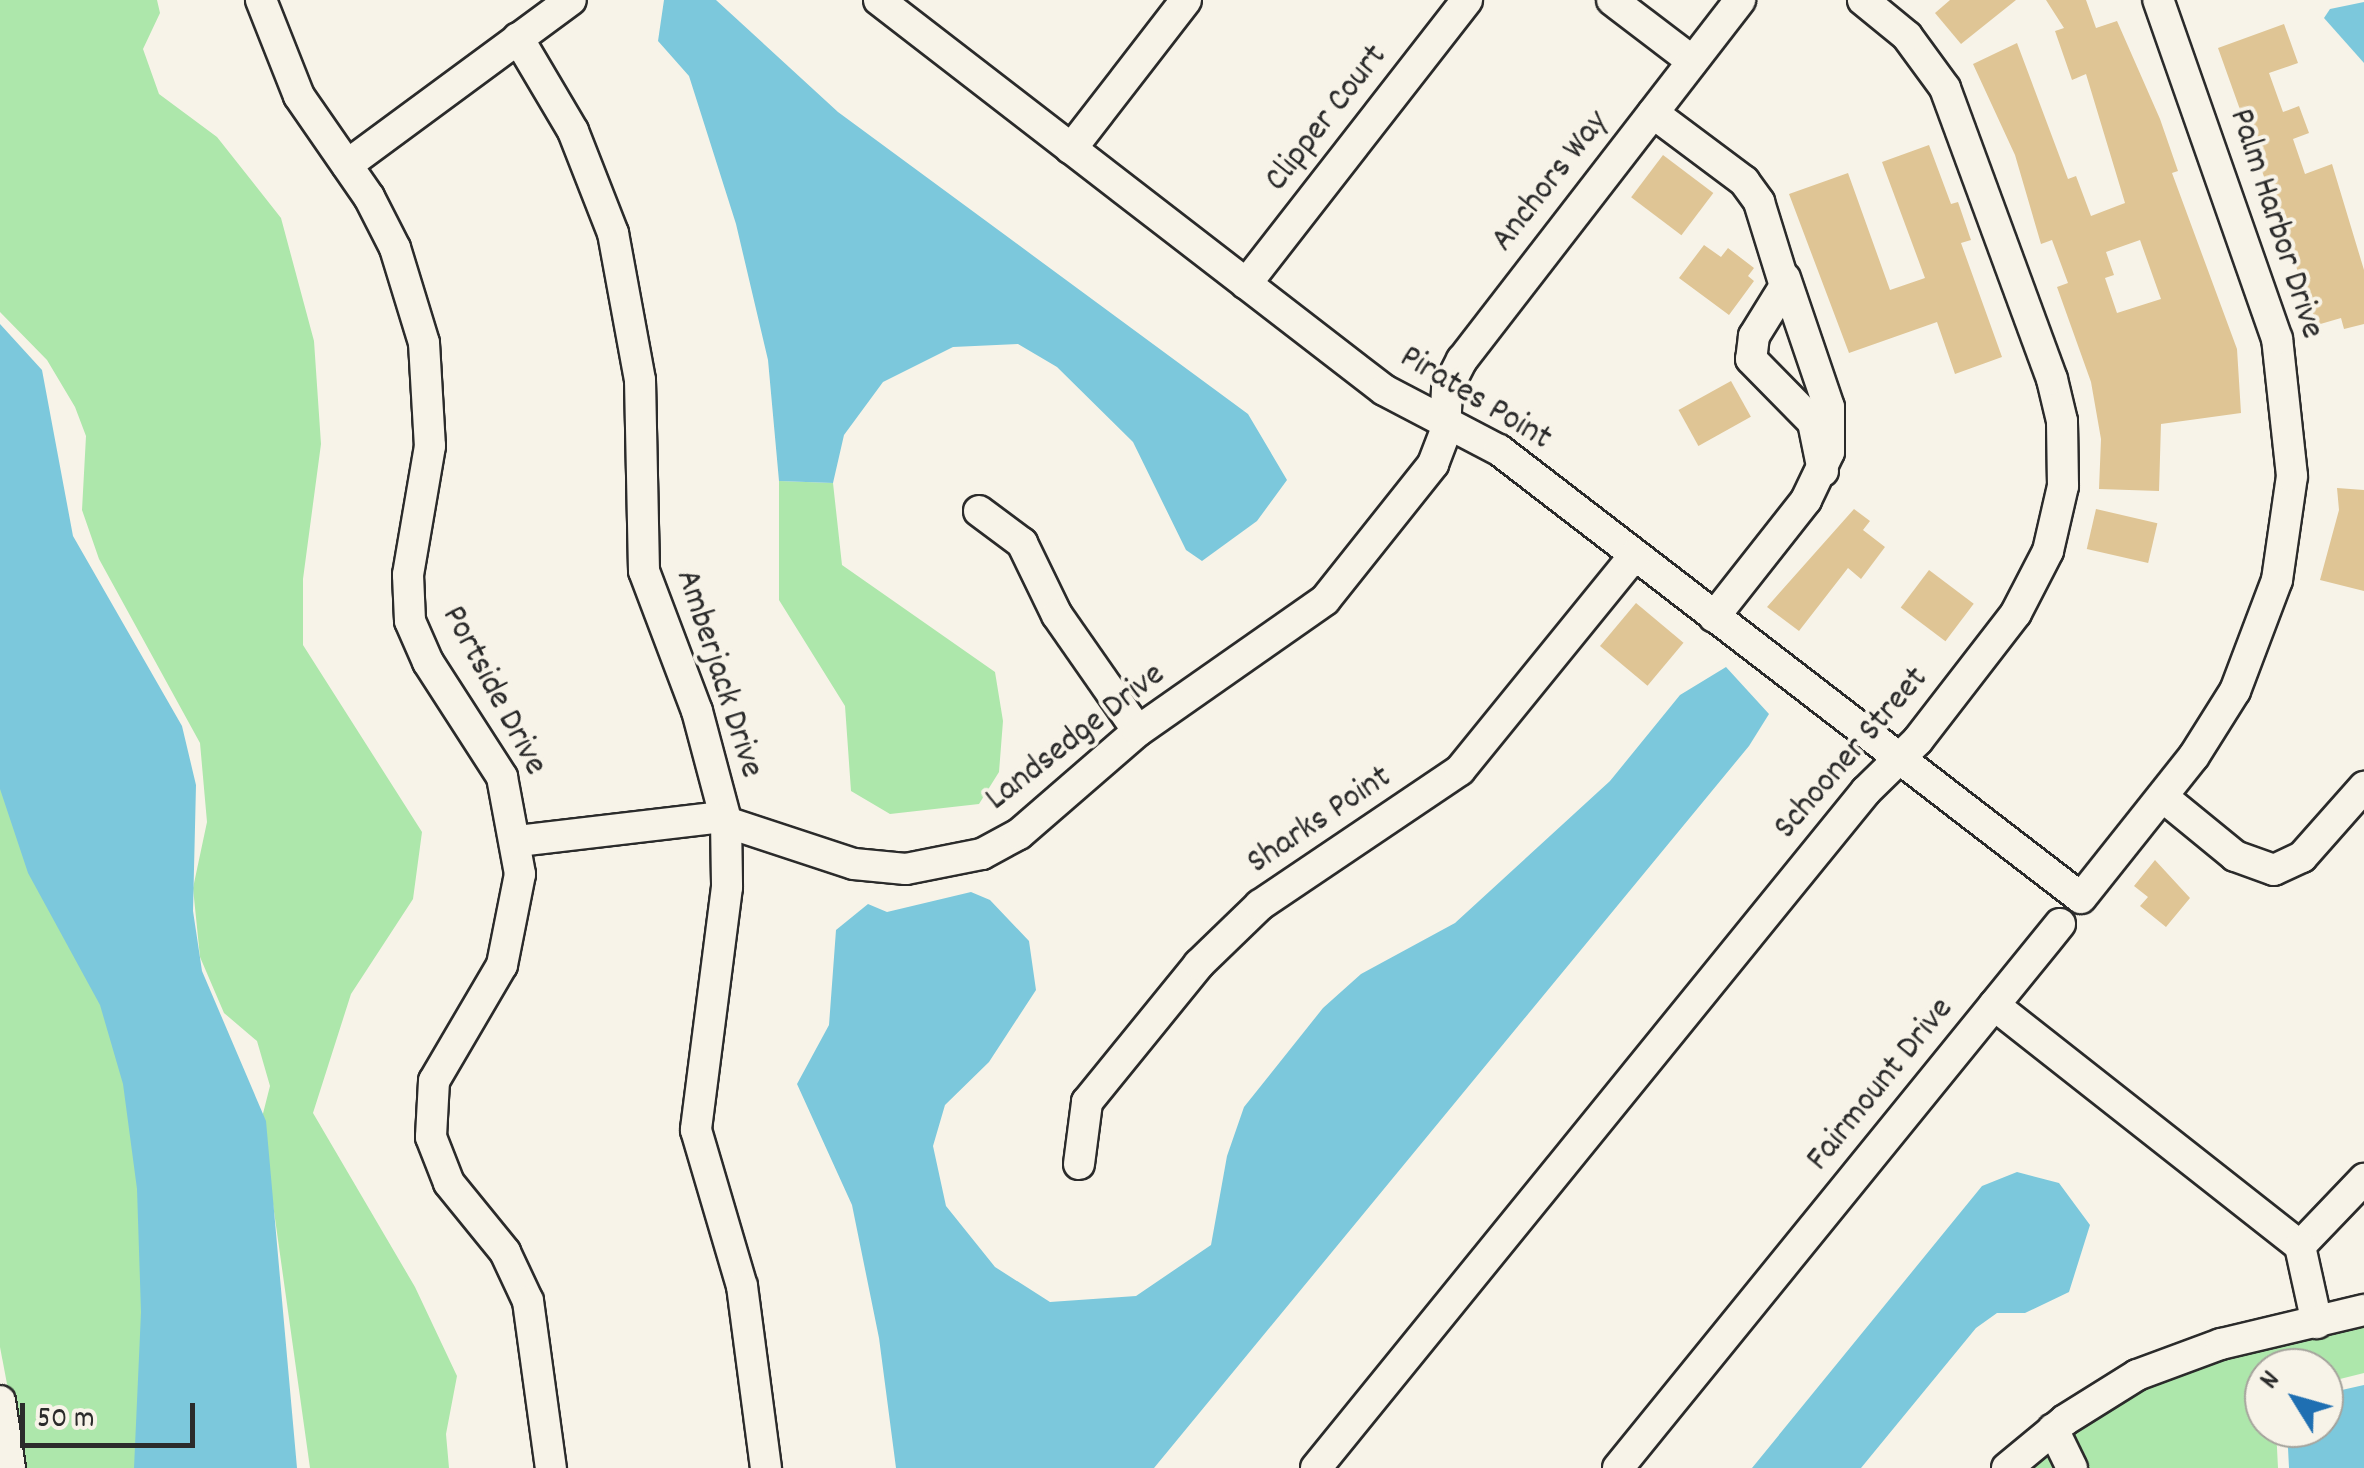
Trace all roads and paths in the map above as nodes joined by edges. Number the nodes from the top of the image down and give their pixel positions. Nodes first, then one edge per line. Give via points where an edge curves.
1 (261, 0) edge
2 (571, 0) edge
3 (1186, 0) edge
4 (1467, 0) edge
5 (1612, 0) edge
6 (1740, 0) edge
7 (1863, 0) edge
8 (2158, 0) edge
9 (892, 4) edge
10 (518, 38) junction
11 (1692, 61) junction
12 (1653, 112) junction
13 (1071, 149) junction
14 (347, 164) junction
15 (1785, 278) junction
16 (1246, 284) junction
17 (1447, 420) junction
18 (1823, 471) junction
19 (979, 510) dead end
20 (1635, 555) junction
21 (1714, 617) junction
22 (1138, 731) junction
23 (1898, 759) junction
24 (2364, 787) edge
25 (2163, 796) junction
26 (726, 820) junction
27 (518, 840) junction
28 (2081, 898) joint
29 (2060, 924) dead end
30 (1994, 1005) junction
31 (1080, 1164) dead end
32 (2364, 1179) edge
33 (2300, 1246) junction
34 (2364, 1310) edge
35 (2317, 1323) junction
36 (0, 1401) edge
37 (2053, 1429) junction
38 (10, 1468) edge
39 (551, 1468) edge
40 (766, 1468) edge
41 (1316, 1468) edge
42 (1618, 1468) edge
43 (2008, 1468) edge
44 (2072, 1468) edge

1 - 14 street, Portside Drive via 299,96
2 - 10 street
3 - 13 street
4 - 16 street, Clipper Court
5 - 11 street
6 - 11 street, Anchors Way
7 - 23 street, Schooner Street via 1916,46 1954,107 2052,380 2064,457 2058,518 2032,586
8 - 25 street, Palm Harbor Drive via 2277,339 2292,476 2276,580 2254,649 2218,720
9 - 13 street, Pirates Point
10 - 14 street
10 - 26 street, Amberjack Drive via 573,131 613,232 640,380 644,571 697,711
11 - 12 street, Anchors Way
12 - 15 street via 1752,190
12 - 17 street, Anchors Way via 1454,372
13 - 16 street, Pirates Point
14 - 27 street, Portside Drive via 400,262 428,371 430,446 408,575 410,621 428,662 494,760
15 - 18 street via 1829,407 1832,437
15 - 18 street via 1781,298 1754,336 1751,359 1813,422
16 - 17 street, Pirates Point via 1384,390
17 - 20 street, Pirates Point via 1499,450
17 - 22 street, Landsedge Drive via 1423,481 1325,600
18 - 21 street
19 - 22 street via 1022,543 1056,615
20 - 21 street, Pirates Point
20 - 31 street, Sharks Point via 1460,770 1260,905 1199,964 1087,1102
21 - 23 street, Pirates Point
22 - 26 street, Landsedge Drive via 1019,834 947,864 854,864
23 - 28 street, Pirates Point
23 - 41 street, Schooner Street
24 - 25 street via 2302,857 2274,870 2236,856
25 - 28 street, Palm Harbor Drive
26 - 27 street, Landsedge Drive
26 - 40 street, Amberjack Drive via 727,887 696,1130 742,1286
27 - 39 street, Portside Drive via 512,934 489,991 445,1055 430,1109 438,1162 505,1252 528,1300
29 - 30 street
30 - 33 street, Fairmount Drive
30 - 42 street, Fairmount Drive
32 - 33 street
33 - 35 street
34 - 35 street
35 - 37 street via 2187,1354 2136,1375
36 - 38 street
37 - 43 street
37 - 44 street

